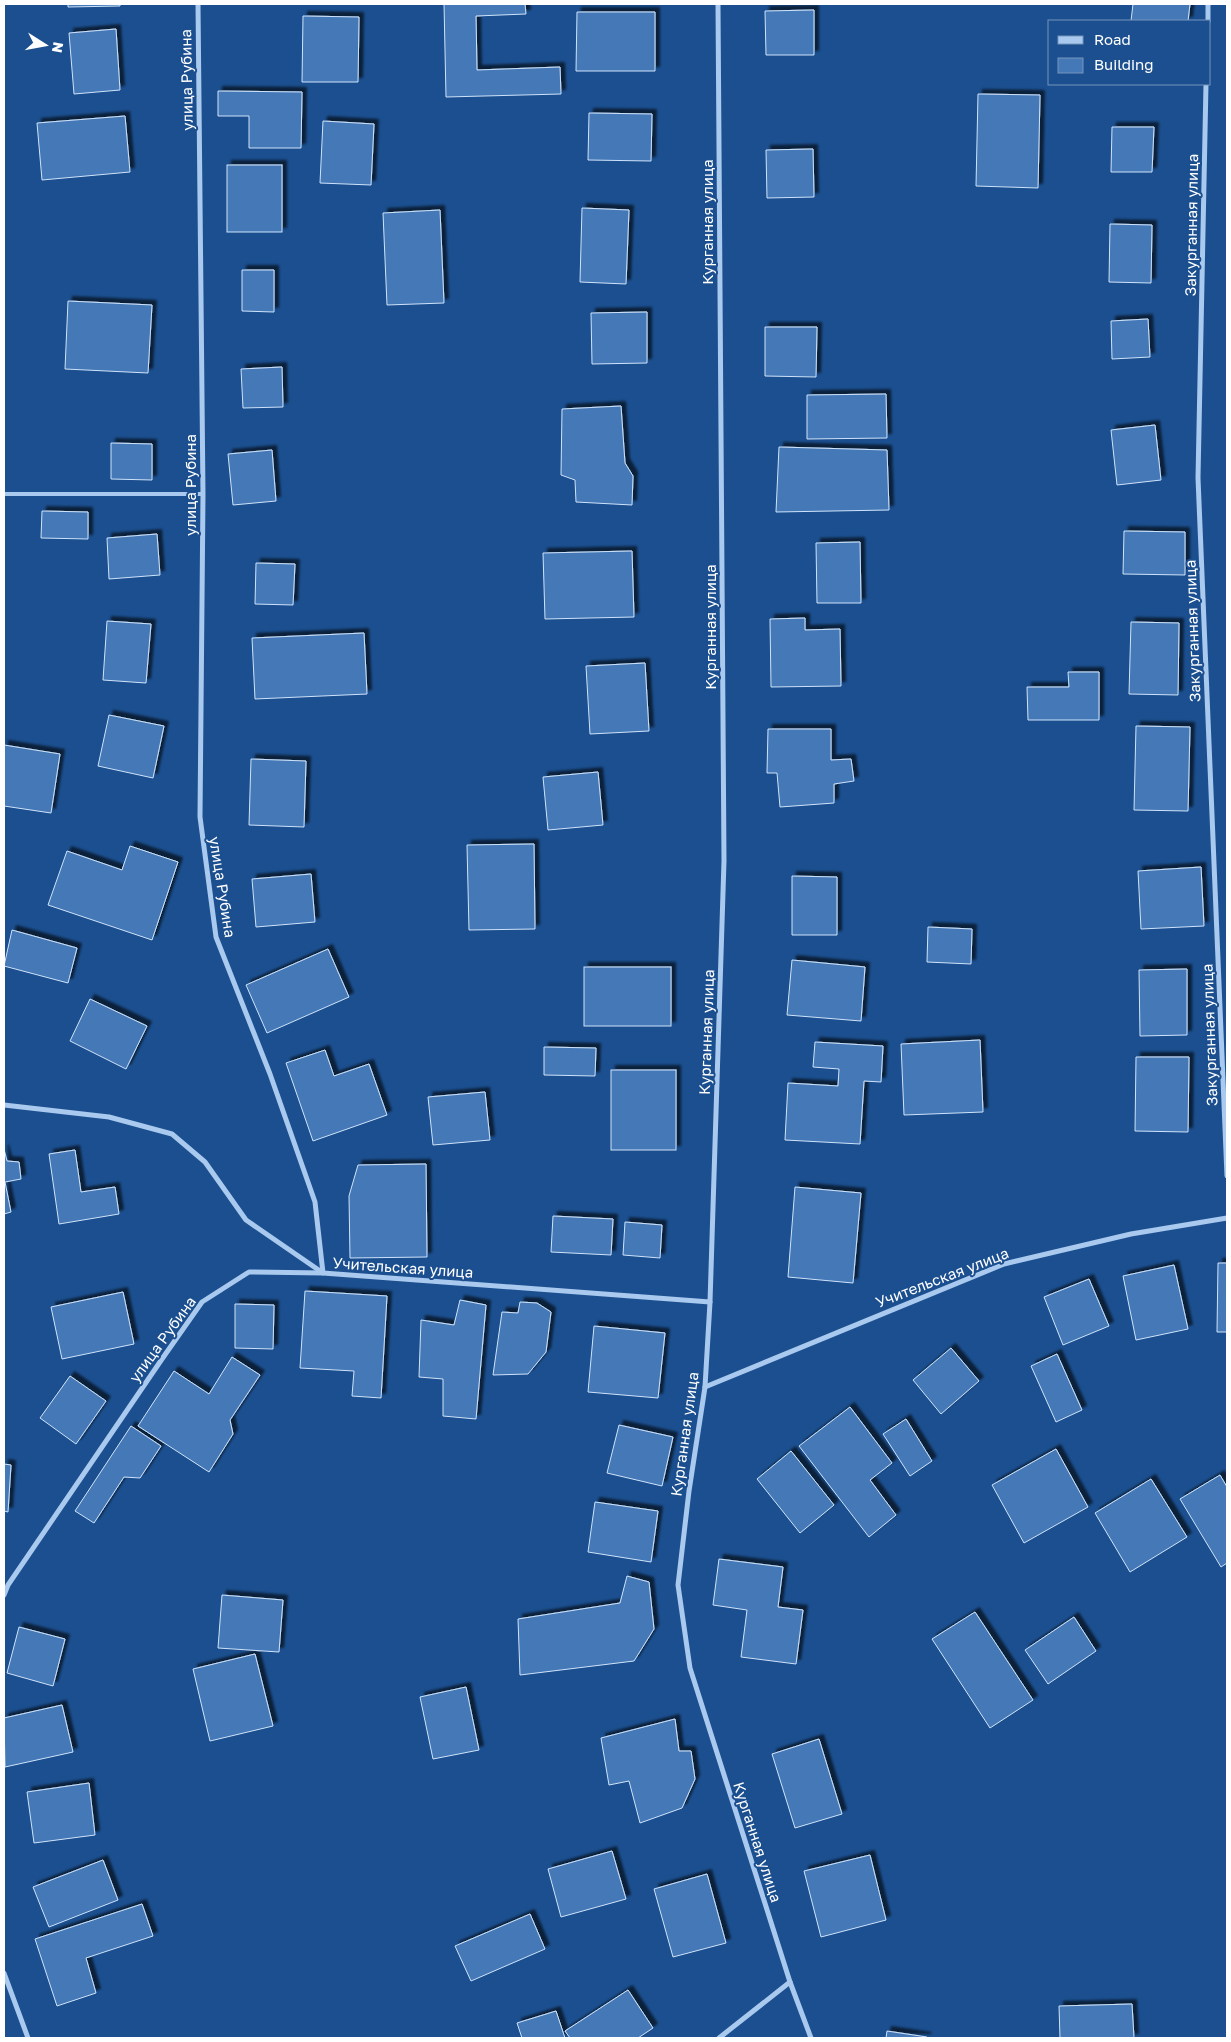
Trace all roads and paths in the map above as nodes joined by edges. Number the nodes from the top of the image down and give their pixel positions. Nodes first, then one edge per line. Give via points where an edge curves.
1 (198, 4) edge
2 (718, 4) edge
3 (1208, 4) edge
4 (1208, 20) edge
5 (1206, 85) edge
6 (4, 494) edge
7 (203, 494) junction
8 (4, 1105) edge
9 (1227, 1176) edge
10 (1227, 1218) edge
11 (323, 1273) junction
12 (710, 1302) junction
13 (705, 1387) junction
14 (4, 1596) edge
15 (4, 1973) edge
16 (790, 1982) junction
17 (28, 2038) edge
18 (719, 2038) edge
19 (811, 2038) edge

1 - 7 street, улица Рубина
2 - 12 street, Курганная улица via 724,860
3 - 4 street
5 - 9 street, Закурганная улица via 1198,478
6 - 7 lane
7 - 11 street, улица Рубина via 200,817 216,937 270,1074 315,1202
8 - 11 street, Учительская улица via 109,1117 172,1134 205,1162 246,1220
10 - 13 street, Учительская улица via 1131,1234 1004,1264
11 - 12 street, Учительская улица
11 - 14 street, улица Рубина via 250,1272 202,1302 8,1585
12 - 13 street, Курганная улица
13 - 16 street, Курганная улица via 689,1491 679,1595 690,1668
15 - 17 street
16 - 18 street
16 - 19 street, Курганная улица

